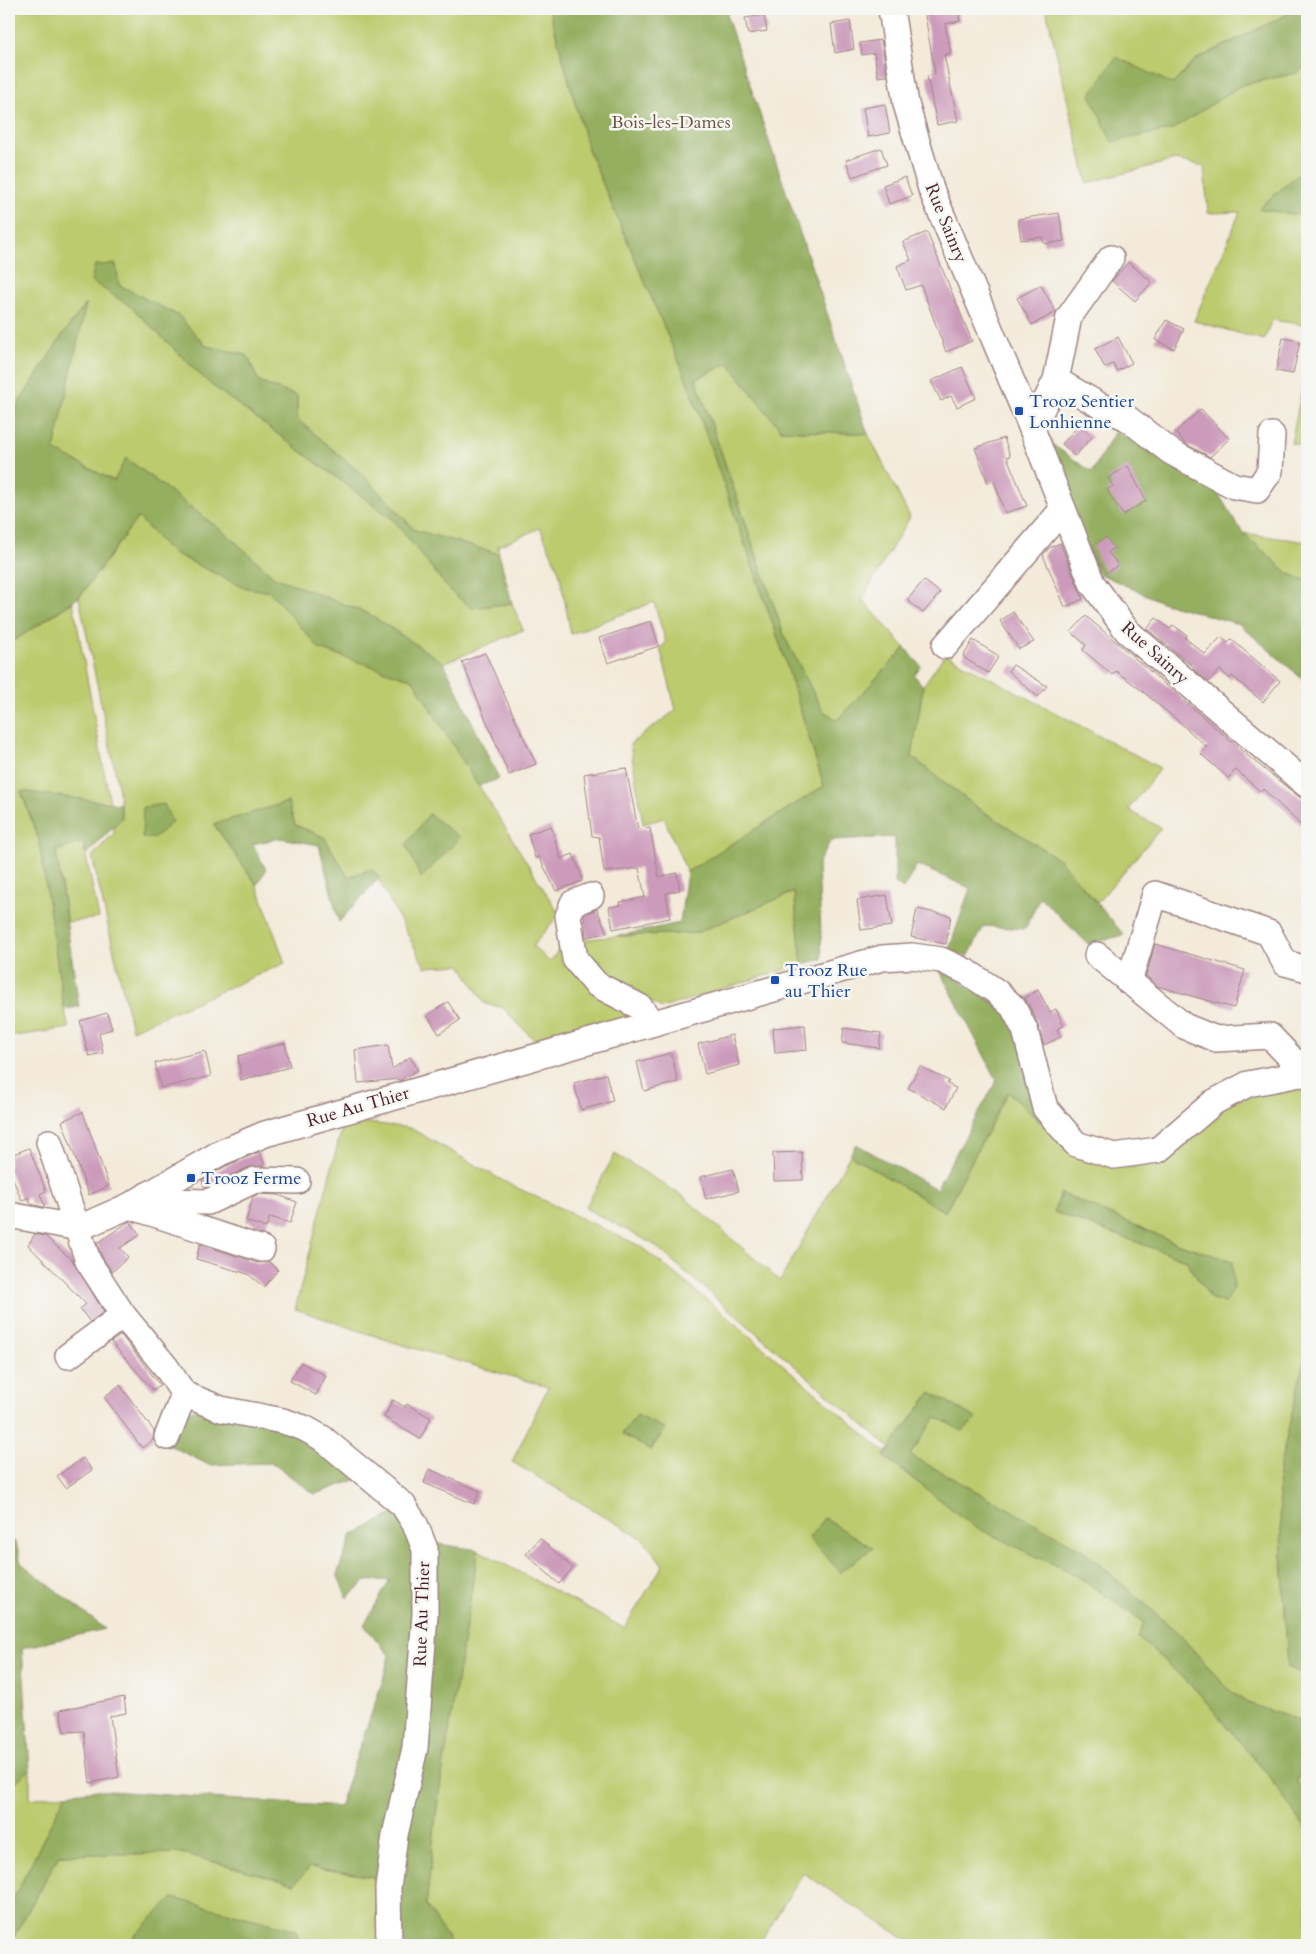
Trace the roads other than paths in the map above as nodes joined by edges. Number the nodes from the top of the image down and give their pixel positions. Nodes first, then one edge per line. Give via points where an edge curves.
1 (891, 9) edge
2 (1111, 258) dead end
3 (1056, 380) junction
4 (1032, 429) junction
5 (1272, 434) dead end
6 (1063, 509) junction
7 (945, 646) dead end
8 (1307, 785) edge
9 (591, 896) dead end
10 (1097, 955) dead end
11 (1307, 969) edge
12 (1130, 982) junction
13 (652, 1023) junction
14 (1307, 1075) edge
15 (49, 1142) dead end
16 (297, 1181) dead end
17 (138, 1201) junction
18 (9, 1215) edge
19 (79, 1228) junction
20 (262, 1249) dead end
21 (123, 1315) junction
22 (68, 1356) dead end
23 (184, 1394) junction
24 (167, 1437) dead end
25 (389, 1945) edge

1 - 4 street, Rue Sainry via 906,104 931,189
2 - 3 street via 1069,317
3 - 4 street
3 - 5 street via 1127,418 1171,452 1234,486 1257,490 1270,471
4 - 6 street, Rue Sainry
6 - 7 street
6 - 8 street, Rue Sainry via 1092,583 1126,632
9 - 13 street via 573,903 568,916 576,959 596,984 640,1007
10 - 12 street
11 - 12 street via 1284,963 1269,933 1155,894
12 - 14 street via 1184,1026 1216,1039 1270,1036
13 - 14 street, Rue Au Thier via 882,958 912,956 941,960 967,972 1013,1007 1025,1030 1045,1108 1076,1144 1114,1156 1158,1150 1214,1102 1248,1084
13 - 17 street, Rue Au Thier via 265,1134 220,1152
15 - 19 street
16 - 17 street via 255,1180 208,1202
17 - 19 street, Rue Au Thier
17 - 20 street
18 - 19 street
19 - 21 street via 88,1261
21 - 22 street
21 - 23 street
23 - 24 street
23 - 25 street, Rue Au Thier via 221,1409 283,1421 322,1438 403,1504 425,1549 425,1614 415,1748 395,1835 388,1888

